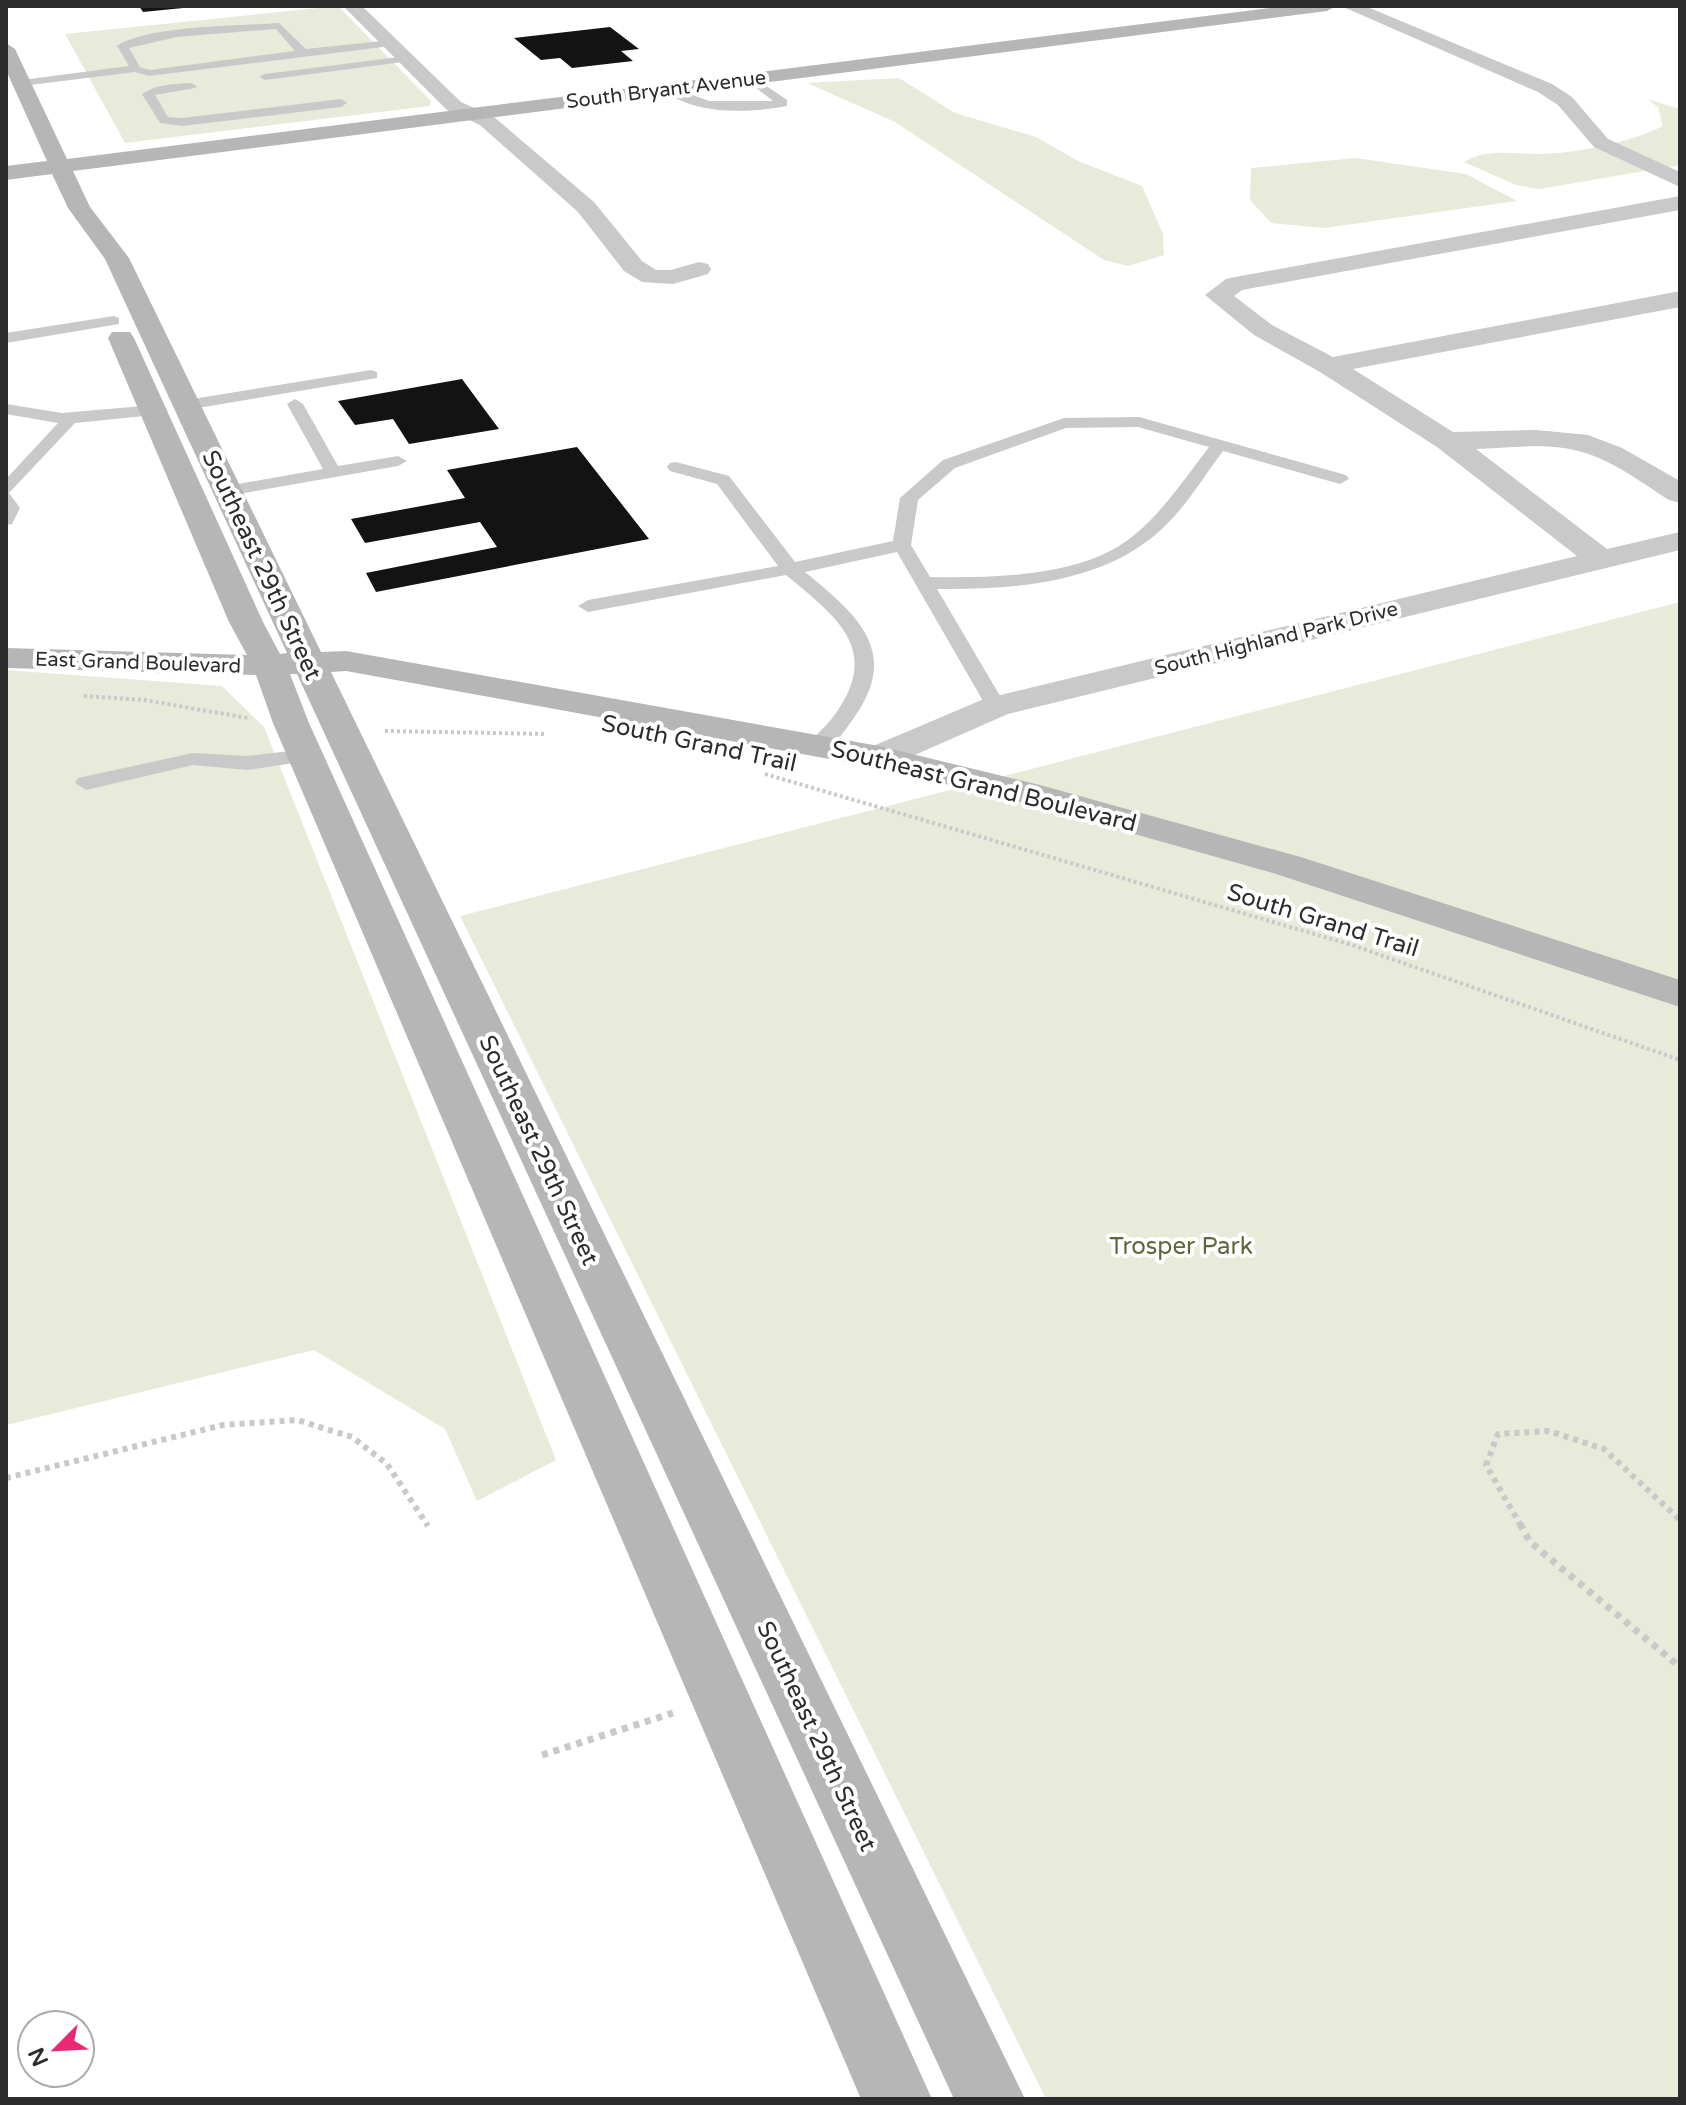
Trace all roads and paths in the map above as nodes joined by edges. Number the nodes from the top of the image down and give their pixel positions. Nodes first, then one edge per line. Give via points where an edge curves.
1 (352, 6) edge
2 (1327, 6) edge
3 (1350, 6) edge
4 (391, 43) junction
5 (6, 49) edge
6 (215, 49) junction
7 (303, 53) junction
8 (407, 59) junction
9 (136, 69) junction
10 (750, 78) junction
11 (244, 80) dead end
12 (22, 83) junction
13 (200, 85) dead end
14 (669, 89) junction
15 (340, 101) junction
16 (221, 109) dead end
17 (194, 112) dead end
18 (470, 113) junction
19 (246, 114) junction
20 (182, 122) junction
21 (62, 166) junction
22 (6, 173) edge
23 (1680, 180) edge
24 (1680, 203) edge
25 (79, 208) junction
26 (84, 249) dead end
27 (699, 269) dead end
28 (1680, 299) edge
29 (108, 309) joint
30 (6, 338) edge
31 (1329, 366) junction
32 (371, 375) dead end
33 (295, 404) dead end
34 (186, 405) junction
35 (6, 409) edge
36 (154, 410) junction
37 (70, 419) junction
38 (1447, 441) junction
39 (1219, 445) junction
40 (398, 461) dead end
41 (676, 467) dead end
42 (333, 472) junction
43 (1340, 479) dead end
44 (6, 489) edge
45 (227, 491) junction
46 (1680, 494) edge
47 (6, 498) edge
48 (6, 520) edge
49 (1680, 541) edge
50 (902, 545) junction
51 (1601, 560) junction
52 (790, 569) junction
53 (923, 583) junction
54 (588, 606) dead end
55 (6, 658) edge
56 (308, 663) junction
57 (269, 665) junction
58 (83, 696) dead end
59 (996, 706) junction
60 (562, 734) dead end
61 (312, 736) junction
62 (818, 746) junction
63 (879, 757) junction
64 (759, 773) dead end
65 (86, 783) dead end
66 (1680, 994) edge
67 (1680, 1060) edge
68 (6, 1478) edge
69 (1680, 1520) edge
70 (428, 1526) dead end
71 (1680, 1667) edge
72 (720, 1698) junction
73 (542, 1755) dead end
74 (897, 2099) edge
75 (990, 2099) edge

1 - 4 street
2 - 10 main road, South Bryant Avenue
3 - 23 street via 1545,88 1565,101 1601,143
4 - 7 lane
4 - 8 street
5 - 12 main road, Southeast 29th Street
6 - 7 lane
6 - 7 lane via 279,26
6 - 9 lane via 149,73
6 - 9 lane via 134,41 123,46
8 - 15 lane
8 - 18 street via 454,106
9 - 12 lane
10 - 14 main road, South Bryant Avenue
10 - 14 lane via 783,103 738,109
11 - 15 lane
12 - 21 main road, Southeast 29th Street
13 - 20 lane via 148,94 164,120
14 - 18 main road, South Bryant Avenue
15 - 18 main road, South Bryant Avenue
15 - 19 lane
15 - 21 main road, South Bryant Avenue
16 - 19 lane
17 - 20 lane
18 - 27 street via 487,121 586,207 633,266 651,277
19 - 20 lane
21 - 22 main road, South Bryant Avenue
21 - 25 main road, Southeast 29th Street
24 - 31 street via 1235,284 1217,295 1263,330
25 - 26 main road, Southeast 29th Street
25 - 34 main road, Southeast 29th Street via 117,258
28 - 31 street
29 - 30 lane
29 - 36 main road, Southeast 29th Street
31 - 38 street
32 - 34 lane
33 - 42 lane
34 - 36 main road
34 - 45 main road, Southeast 29th Street
35 - 37 lane via 41,419
36 - 37 lane
36 - 57 main road, Southeast 29th Street
37 - 44 lane
38 - 46 street via 1544,438 1588,444
38 - 51 street
39 - 43 lane
39 - 50 lane via 1139,422 1064,423 949,464 909,498
39 - 53 lane via 1161,520 1119,554 1073,570 985,584
40 - 42 lane
41 - 52 lane via 723,480
42 - 45 lane
45 - 56 main road, Southeast 29th Street
47 - 48 lane via 11,508
49 - 51 street, South Highland Park Drive
50 - 52 lane
50 - 53 lane
51 - 59 street, South Highland Park Drive
52 - 54 lane
52 - 62 lane via 831,604 862,641 865,676 849,712
53 - 59 lane
55 - 57 main road, East Grand Boulevard
56 - 57 main road, Southeast Grand Boulevard
56 - 61 main road, Southeast 29th Street
56 - 62 main road, Southeast Grand Boulevard via 346,661
57 - 61 main road, Southeast 29th Street
58 - 61 path via 144,700
59 - 63 street, South Highland Park Drive
60 - 61 path
61 - 65 lane via 247,763 193,759
61 - 72 main road, Southeast 29th Street
61 - 75 main road, Southeast 29th Street
62 - 63 main road, Southeast Grand Boulevard
63 - 66 main road, Southeast Grand Boulevard via 1290,866
64 - 67 path, South Grand Trail via 1352,945
68 - 70 path via 223,1425 297,1420 352,1437 387,1464
69 - 71 path via 1604,1449 1549,1431 1498,1434 1486,1465 1530,1542
72 - 73 path
72 - 74 main road, Southeast 29th Street

